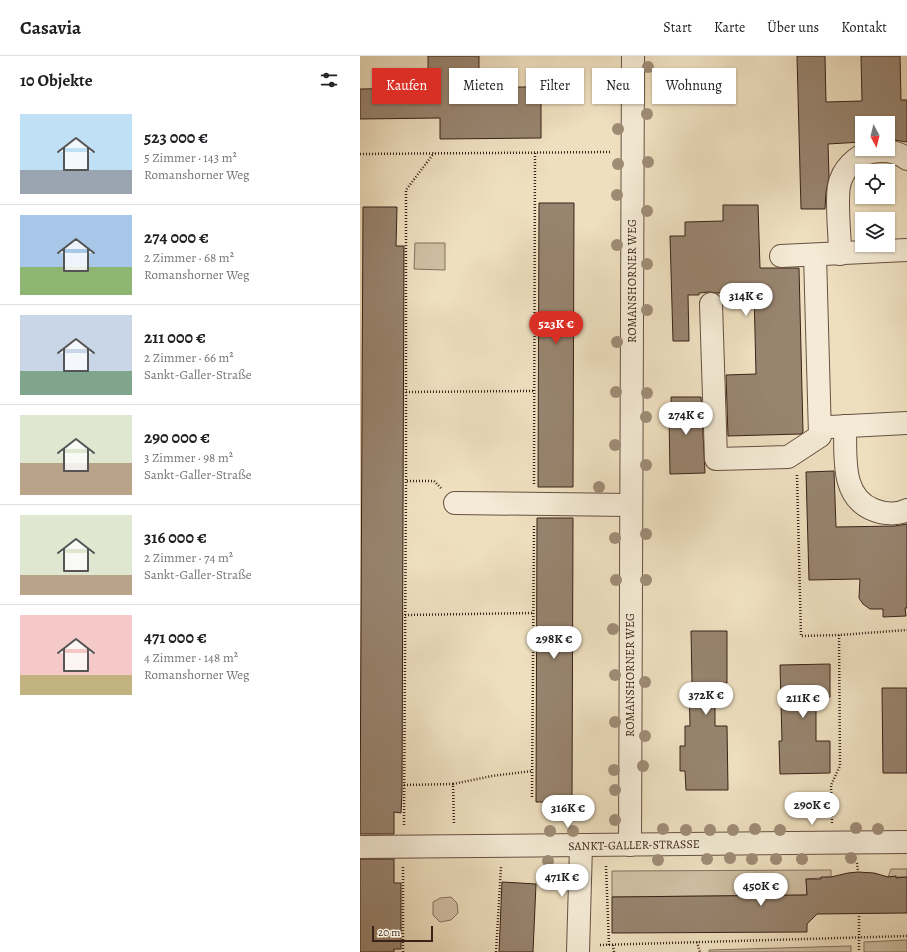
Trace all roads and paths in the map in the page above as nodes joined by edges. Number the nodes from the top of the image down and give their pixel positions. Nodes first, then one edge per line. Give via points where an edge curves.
1 (633, 56) edge
2 (535, 152) junction
3 (614, 152) dead end
4 (434, 153) junction
5 (360, 154) edge
6 (907, 159) edge
7 (907, 250) edge
8 (840, 254) junction
9 (815, 255) junction
10 (781, 256) dead end
11 (711, 304) dead end
12 (534, 391) junction
13 (406, 392) junction
14 (907, 423) edge
15 (845, 426) junction
16 (820, 427) junction
17 (796, 452) junction
18 (406, 481) junction
19 (455, 502) joint
20 (534, 504) junction
21 (631, 505) junction
22 (907, 510) edge
23 (534, 613) junction
24 (405, 615) junction
25 (907, 630) edge
26 (839, 635) junction
27 (532, 771) junction
28 (453, 784) junction
29 (404, 785) junction
30 (532, 797) dead end
31 (832, 825) dead end
32 (404, 827) dead end
33 (454, 827) dead end
34 (907, 842) edge
35 (630, 845) junction
36 (581, 846) junction
37 (360, 847) edge
38 (858, 863) dead end
39 (403, 864) dead end
40 (501, 864) dead end
41 (606, 866) dead end
42 (858, 872) dead end
43 (859, 913) dead end
44 (907, 936) edge
45 (859, 938) junction
46 (697, 942) junction
47 (609, 945) junction
48 (613, 945) junction
49 (588, 949) edge
50 (403, 952) edge
51 (496, 952) edge
52 (614, 952) edge
53 (700, 952) edge
54 (859, 952) edge

1 - 21 street, ROMANSHORNER WEG
2 - 3 path
2 - 4 path
2 - 12 path
4 - 5 path
4 - 13 path via 406,190
6 - 8 street via 892,152 881,151 859,157 843,174 838,196
7 - 8 street
8 - 9 street
9 - 10 street
9 - 16 street
11 - 17 street via 716,460 788,457
12 - 13 path
12 - 20 path
13 - 18 path
14 - 15 street
15 - 16 street
15 - 22 street via 846,471 852,493 860,502 880,513 891,514
16 - 17 street via 820,436
17 - 26 path via 801,636
18 - 19 path via 434,481
18 - 24 path
19 - 20 street
20 - 21 street
20 - 23 path
21 - 35 street, ROMANSHORNER WEG
23 - 24 path
23 - 27 path
24 - 29 path
25 - 26 path
26 - 31 path via 840,766 831,785
27 - 28 path
27 - 30 path
28 - 29 path
28 - 33 path
29 - 32 path
34 - 35 street, SANKT-GALLER-STRASSE
35 - 36 street, SANKT-GALLER-STRASSE
36 - 37 street, SANKT-GALLER-STRASSE
36 - 49 street
38 - 42 path
39 - 50 path
40 - 51 path
41 - 47 path
43 - 45 path
44 - 45 path
45 - 46 path
45 - 54 path
46 - 48 path
46 - 53 path
47 - 48 path
47 - 49 path
48 - 52 path

